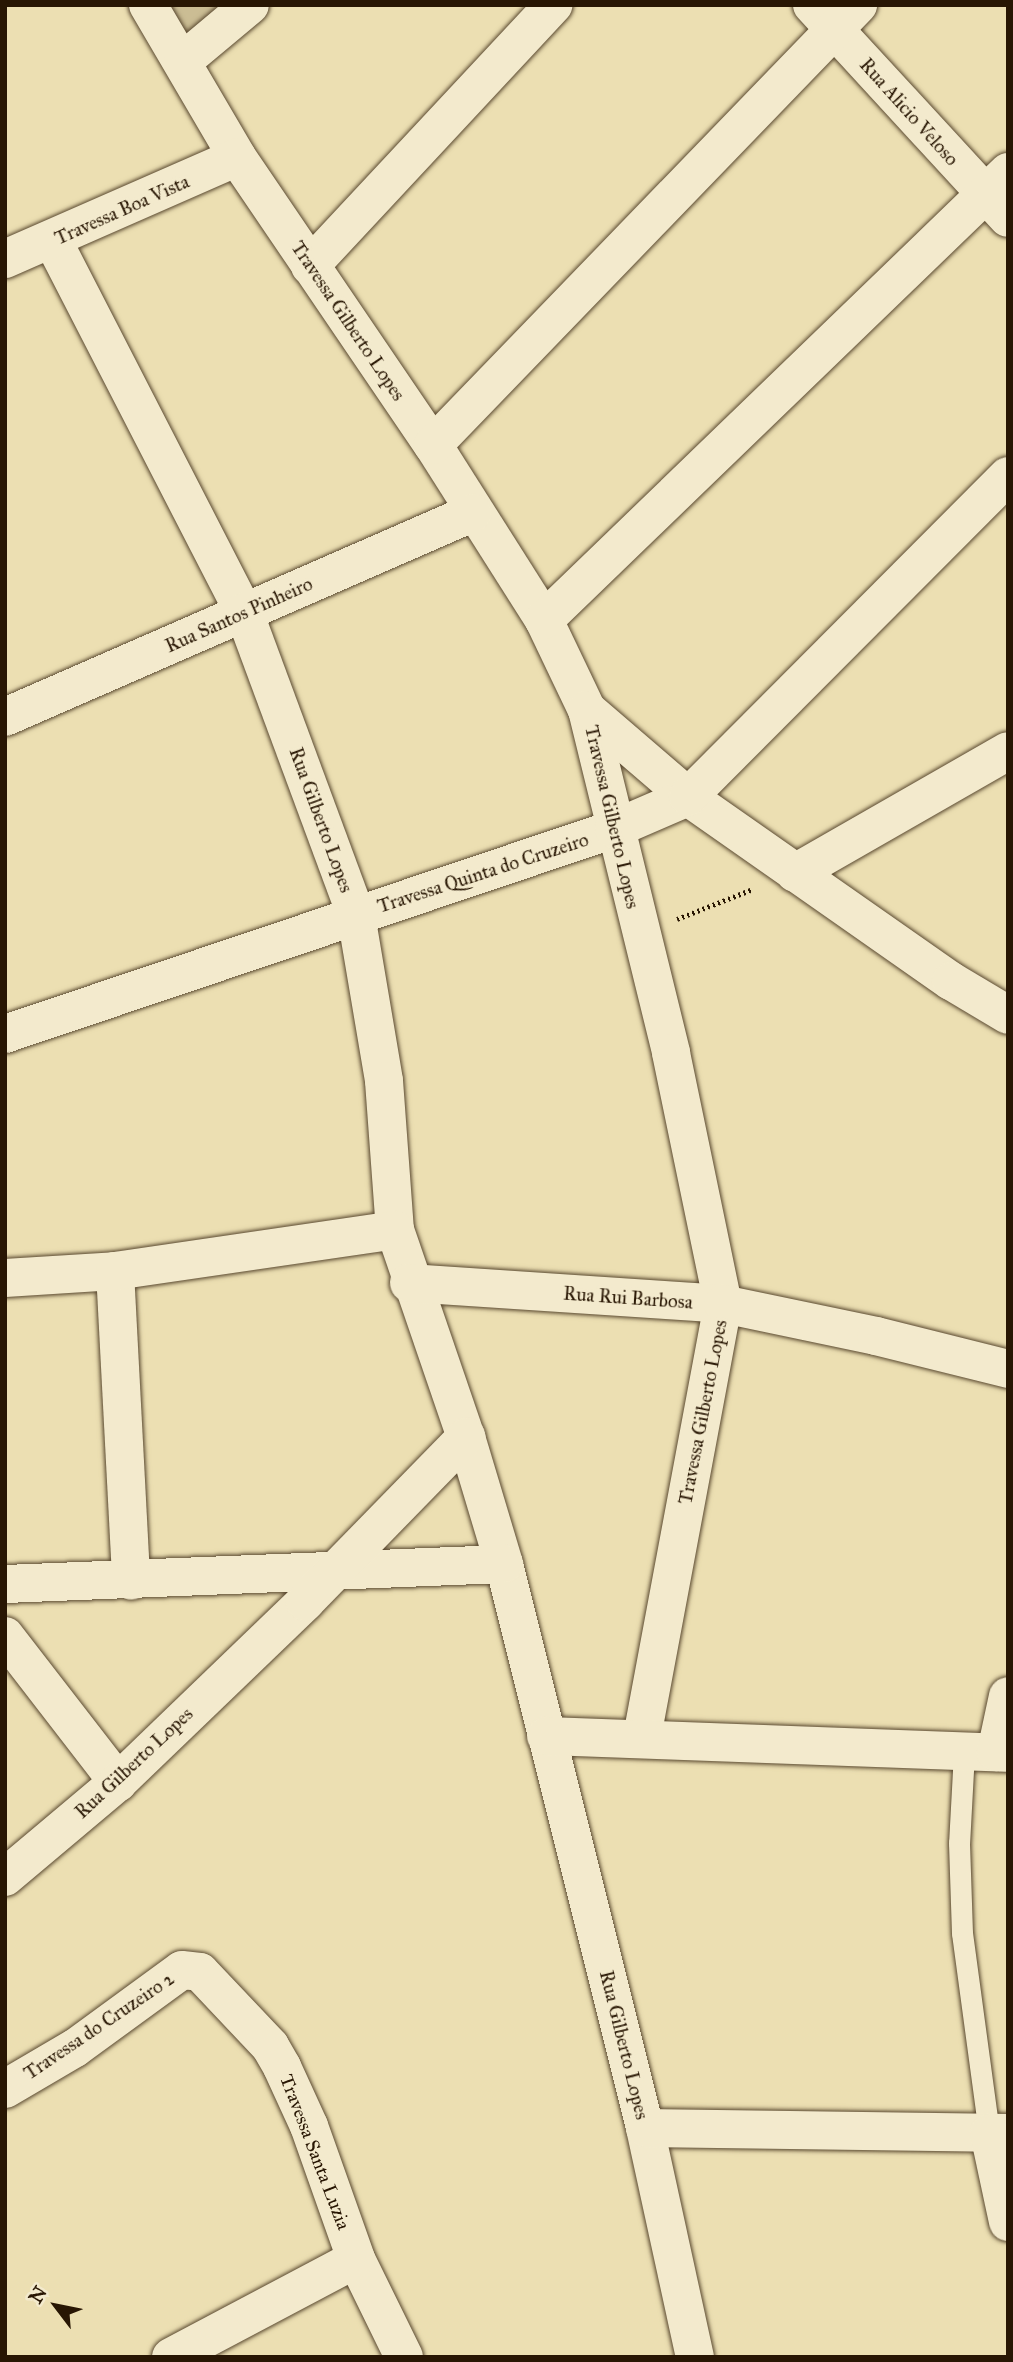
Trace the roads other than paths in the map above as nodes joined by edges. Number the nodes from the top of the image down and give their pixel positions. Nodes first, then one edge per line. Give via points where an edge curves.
1 (148, 5) edge
2 (250, 5) edge
3 (553, 5) edge
4 (835, 14) edge
5 (183, 61) junction
6 (237, 157) junction
7 (1001, 196) edge
8 (54, 241) junction
9 (6, 259) edge
10 (310, 266) junction
11 (433, 445) junction
12 (1008, 476) edge
13 (472, 513) junction
14 (244, 612) junction
15 (544, 620) junction
16 (587, 710) junction
17 (5, 717) edge
18 (1006, 753) edge
19 (688, 797) junction
20 (614, 829) junction
21 (795, 873) junction
22 (356, 915) junction
23 (1008, 1015) edge
24 (5, 1034) edge
25 (395, 1230) junction
26 (115, 1271) junction
27 (5, 1278) edge
28 (409, 1283) junction
29 (723, 1304) junction
30 (1008, 1369) edge
31 (466, 1437) junction
32 (504, 1564) junction
33 (335, 1571) junction
34 (131, 1581) junction
35 (5, 1584) edge
36 (5, 1636) edge
37 (1008, 1696) edge
38 (546, 1736) junction
39 (642, 1738) junction
40 (989, 1752) edge
41 (118, 1782) junction
42 (5, 1877) edge
43 (195, 1969) joint
44 (5, 2089) edge
45 (645, 2128) junction
46 (999, 2133) edge
47 (1008, 2222) edge
48 (356, 2259) junction
49 (171, 2357) edge
50 (404, 2357) edge
51 (695, 2357) edge

1 - 5 street, Travessa Gilberto Lopes
2 - 5 street
3 - 10 street
4 - 7 street, Rua Alicio Veloso
4 - 11 street
5 - 6 street, Travessa Gilberto Lopes
6 - 8 street, Travessa Boa Vista
6 - 10 street, Travessa Gilberto Lopes
7 - 15 street
8 - 9 street, Travessa Boa Vista
8 - 14 street, Rua Gilberto Lopes
10 - 11 street, Travessa Gilberto Lopes
11 - 13 street, Travessa Gilberto Lopes
12 - 19 street, Travessa Quinta do Cruzeiro
13 - 14 street, Rua Santos Pinheiro
13 - 15 street, Travessa Gilberto Lopes
14 - 17 street, Rua Santos Pinheiro
14 - 22 street, Rua Gilberto Lopes
15 - 16 street, Travessa Gilberto Lopes
16 - 19 street
16 - 20 street, Travessa Gilberto Lopes
18 - 21 street
19 - 20 street, Travessa Quinta do Cruzeiro
19 - 21 street
20 - 22 street, Travessa Quinta do Cruzeiro
20 - 29 street, Travessa Gilberto Lopes via 671,1053
21 - 23 street
22 - 24 street, Travessa Quinta do Cruzeiro
22 - 25 street, Rua Gilberto Lopes via 384,1081
25 - 26 street
25 - 28 street, Rua Gilberto Lopes
26 - 27 street
26 - 34 street
28 - 29 street, Rua Rui Barbosa
28 - 31 street, Rua Gilberto Lopes
29 - 30 street, Rua Rui Barbosa
29 - 39 street, Travessa Gilberto Lopes
31 - 32 street, Rua Gilberto Lopes
31 - 33 street, Rua Gilberto Lopes
32 - 33 street
32 - 38 street, Rua Gilberto Lopes
33 - 34 street
33 - 41 street, Rua Gilberto Lopes
34 - 35 street
36 - 41 street
37 - 40 street
38 - 39 street
38 - 45 street, Rua Gilberto Lopes
39 - 40 street
40 - 46 lane via 959,1843 962,1933
41 - 42 street, Rua Gilberto Lopes
43 - 44 street, Travessa do Cruzeiro 2 via 182,1970 75,2048
43 - 48 street, Travessa Santa Luzia via 270,2046 309,2126
45 - 46 street
45 - 51 street, Rua Gilberto Lopes
46 - 47 street
48 - 49 street
48 - 50 street, Travessa Santa Luzia

